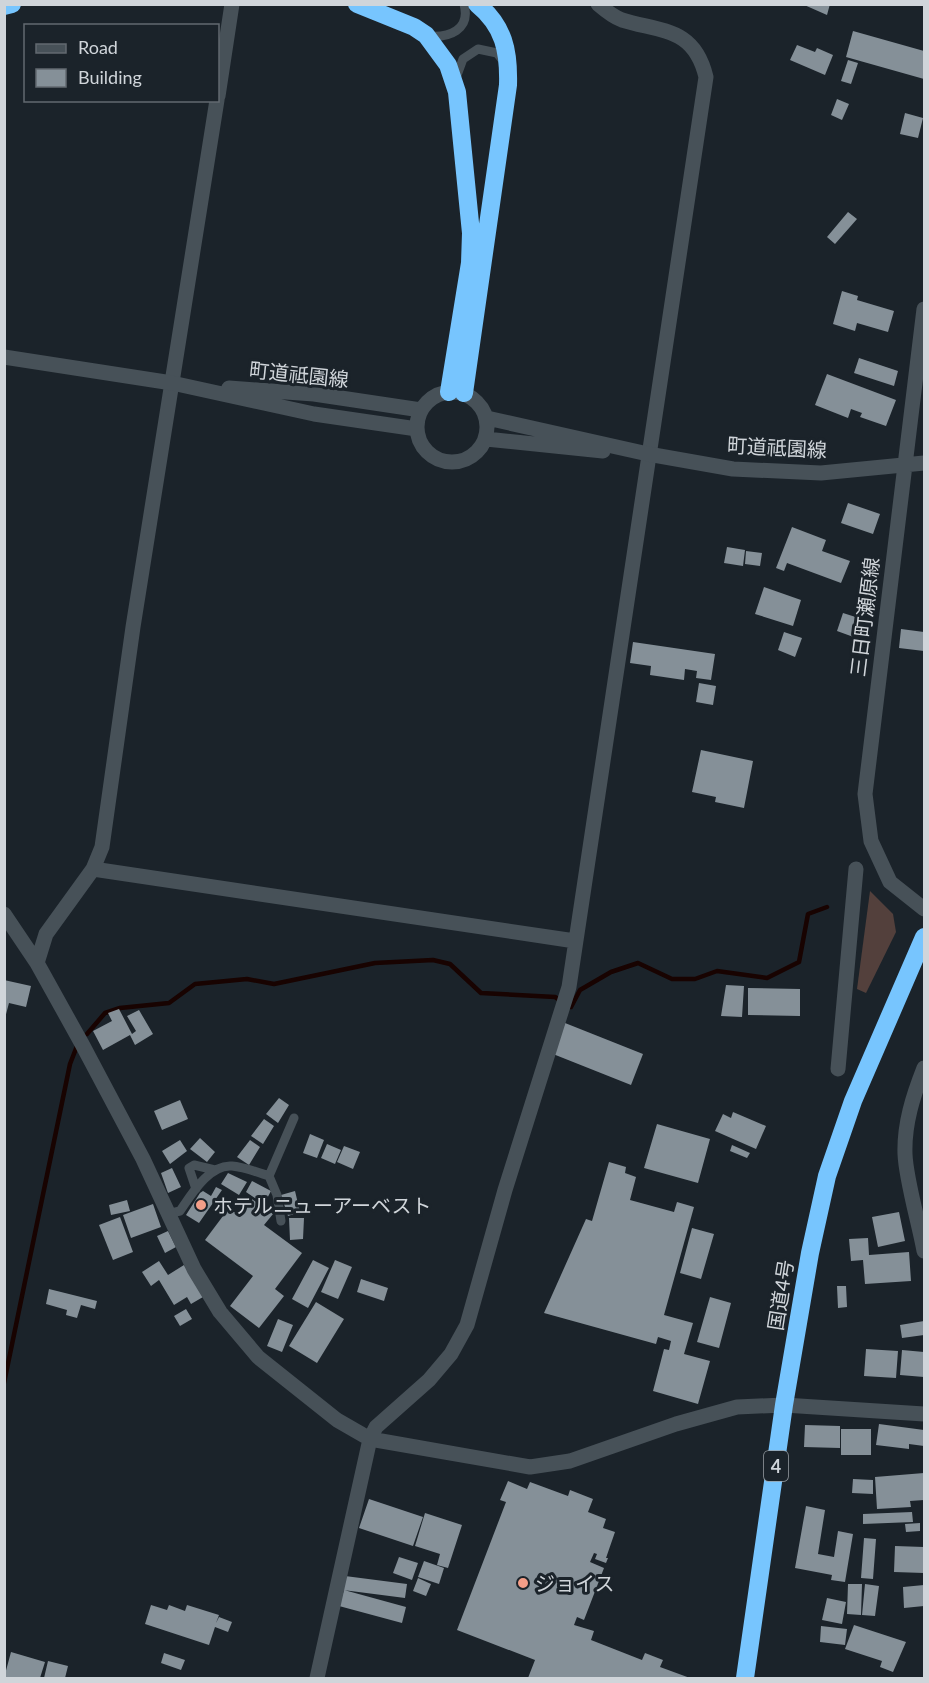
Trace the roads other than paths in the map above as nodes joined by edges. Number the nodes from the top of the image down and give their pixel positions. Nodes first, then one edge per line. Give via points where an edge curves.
1 (12, 4) edge
2 (232, 4) edge
3 (357, 4) edge
4 (464, 4) edge
5 (477, 4) edge
6 (598, 4) edge
7 (4, 6) edge
8 (426, 35) junction
9 (508, 72) junction
10 (454, 83) junction
11 (219, 85) edge
12 (216, 102) edge
13 (924, 309) edge
14 (4, 357) edge
15 (172, 383) junction
16 (456, 393) junction
17 (421, 410) junction
18 (487, 418) junction
19 (417, 429) junction
20 (486, 439) junction
21 (648, 454) junction
22 (924, 463) edge
23 (904, 465) junction
24 (93, 869) junction
25 (856, 869) dead end
26 (924, 909) edge
27 (4, 914) edge
28 (924, 937) edge
29 (575, 940) junction
30 (37, 963) junction
31 (924, 1068) edge
32 (838, 1069) dead end
33 (294, 1118) dead end
34 (215, 1170) junction
35 (268, 1176) junction
36 (196, 1189) junction
37 (167, 1214) junction
38 (281, 1221) dead end
39 (924, 1251) edge
40 (784, 1405) junction
41 (924, 1414) edge
42 (370, 1439) junction
43 (317, 1678) edge
44 (745, 1678) edge

1 - 7 highway
2 - 11 street
3 - 8 highway
4 - 8 lane via 466,18 457,32 440,37
5 - 9 highway via 502,34
6 - 21 street via 620,19 677,33 702,62 706,77
8 - 10 highway via 448,65
9 - 10 lane via 497,53 478,49 463,59
9 - 16 highway via 504,127
10 - 16 highway via 461,118 471,233
12 - 15 street
13 - 23 street, 三日町瀬原線
14 - 15 street, 町道祗園線
15 - 17 street, 町道祗園線 via 314,394
15 - 19 street, 町道祗園線 via 314,414
15 - 24 street via 102,848
16 - 17 street via 433,398
16 - 18 street via 478,403
17 - 19 street
18 - 20 street
18 - 21 street, 町道祗園線
19 - 20 street via 429,453 450,462 472,456
20 - 21 street, 町道祗園線
21 - 23 street, 町道祗園線 via 733,469 799,472
21 - 29 street
22 - 23 street, 町道祗園線
23 - 26 street, 三日町瀬原線 via 865,794 871,842 890,882
24 - 29 street
24 - 30 street via 46,934
25 - 32 street
27 - 30 street
28 - 40 highway, 国道4号 / 4 via 853,1101 827,1176
29 - 42 street via 569,987 467,1325 451,1354 429,1380 376,1426
30 - 37 street via 143,1159
31 - 39 street via 913,1096 905,1156
33 - 35 lane
34 - 35 lane via 230,1166
34 - 36 lane
34 - 36 lane via 194,1165 189,1168
35 - 38 lane via 277,1196
36 - 37 lane via 180,1211
37 - 42 street via 220,1312 258,1357 337,1420
40 - 41 street
40 - 42 street via 736,1407 570,1461 530,1467
40 - 44 highway, 国道4号 / 4
42 - 43 street

